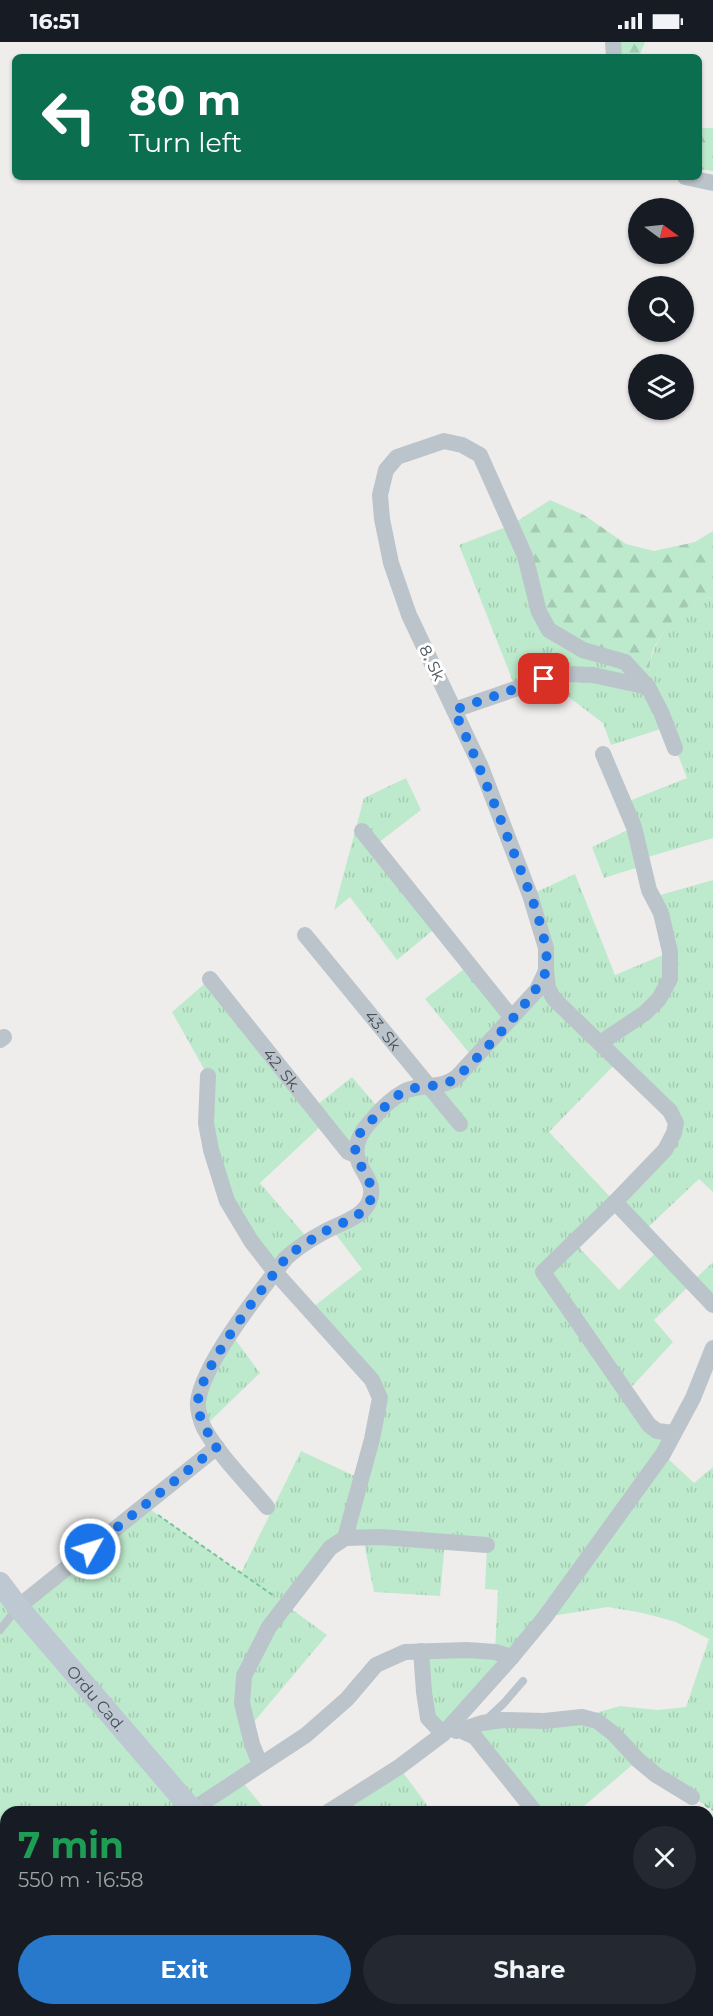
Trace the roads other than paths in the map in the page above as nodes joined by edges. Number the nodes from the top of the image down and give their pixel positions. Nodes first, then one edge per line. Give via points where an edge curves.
1 (648, 687) junction
2 (454, 710) junction
3 (675, 748) dead end
4 (603, 754) dead end
5 (362, 831) dead end
6 (305, 935) dead end
7 (546, 971) junction
8 (210, 980) dead end
9 (512, 1018) junction
10 (600, 1043) junction
11 (208, 1076) dead end
12 (430, 1087) junction
13 (460, 1124) dead end
14 (357, 1155) junction
15 (615, 1202) junction
16 (275, 1272) junction
17 (713, 1305) edge
18 (713, 1348) edge
19 (675, 1433) junction
20 (217, 1447) junction
21 (267, 1508) dead end
22 (345, 1538) junction
23 (487, 1545) dead end
24 (0, 1583) edge
25 (18, 1607) junction
26 (0, 1630) edge
27 (421, 1651) junction
28 (512, 1657) junction
29 (523, 1681) dead end
30 (482, 1723) junction
31 (460, 1731) junction
32 (443, 1734) junction
33 (260, 1764) junction
34 (692, 1797) dead end
35 (189, 1806) edge
36 (200, 1806) edge
37 (337, 1806) edge
38 (530, 1806) edge

1 - 2 street via 593,675 568,674
1 - 2 street, 8. Sk via 626,662 583,650 549,630 539,612 525,556 480,455 444,441 397,457 386,470 380,495 391,562 409,615
1 - 3 street
2 - 7 street, 8. Sk via 481,767 530,895 546,948
4 - 10 street via 634,827 649,890 661,913 670,952 670,979 645,1013
5 - 9 street
6 - 12 street, 43. Sk
7 - 9 street via 537,990
7 - 10 street, 8. Sk via 554,999
8 - 14 street, 42. Sk. via 348,1152
9 - 12 street via 449,1084
10 - 15 street, 8. Sk via 670,1111 676,1123 665,1150
11 - 16 street via 206,1123 227,1201
12 - 13 street, 43. Sk
12 - 14 street via 405,1091 386,1106 357,1138
14 - 16 street via 370,1187 369,1202 358,1214 295,1250
15 - 17 street
15 - 19 street via 543,1272 649,1425 657,1431
16 - 20 street via 243,1315 205,1378 198,1403 204,1427
16 - 22 street via 372,1380 380,1398
18 - 19 street
19 - 28 street via 601,1542
20 - 21 street
20 - 25 street
22 - 23 street
22 - 33 street via 330,1548 269,1627 244,1676 242,1703
24 - 25 main road, Ordu Cad.
25 - 26 lane
25 - 35 main road, Ordu Cad.
27 - 28 street via 467,1650
27 - 32 street via 428,1718
27 - 33 street via 405,1652 376,1665 347,1699 306,1735
28 - 32 street
29 - 30 lane
30 - 31 street
30 - 34 street via 582,1717 597,1721 656,1775
31 - 32 street
31 - 38 street via 475,1737
32 - 37 street
33 - 36 street

